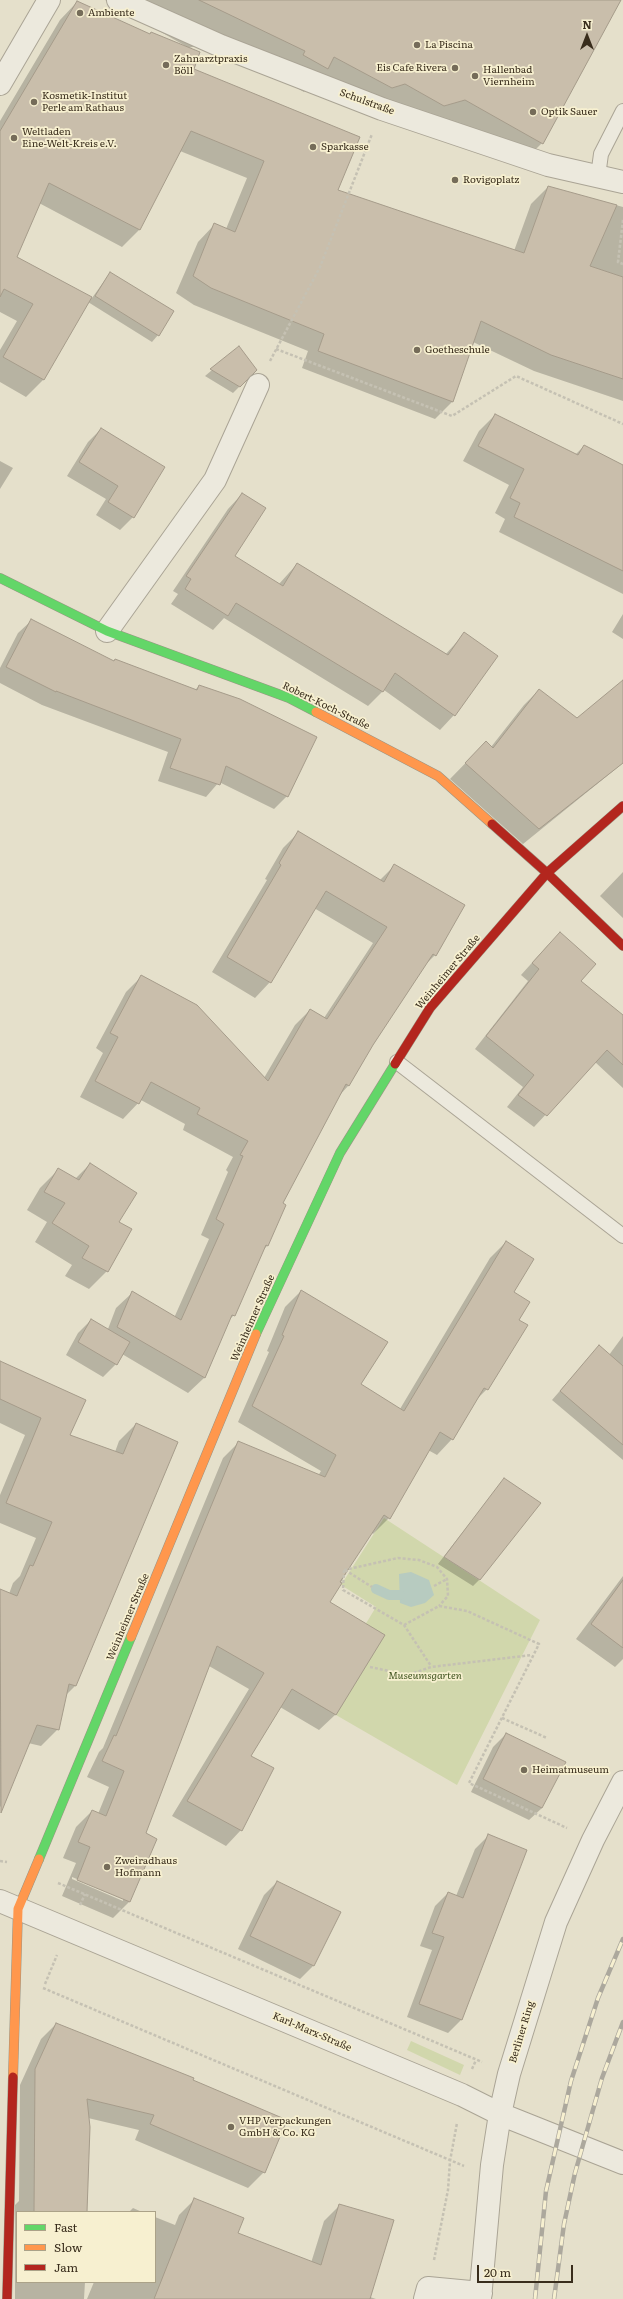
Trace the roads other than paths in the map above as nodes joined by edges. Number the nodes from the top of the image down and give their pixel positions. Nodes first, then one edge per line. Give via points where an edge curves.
1 (49, 0) edge
2 (118, 0) edge
3 (0, 84) edge
4 (623, 111) edge
5 (598, 176) junction
6 (623, 182) edge
7 (258, 385) road end
8 (0, 578) edge
9 (107, 631) junction
10 (623, 806) edge
11 (547, 872) junction
12 (623, 946) edge
13 (396, 1062) junction
14 (623, 1236) edge
15 (623, 1782) edge
16 (9, 1906) edge
17 (500, 2114) junction
18 (623, 2163) edge
19 (426, 2294) edge
20 (481, 2296) edge
21 (7, 2299) edge

1 - 3 street
2 - 5 street, Schulstraße via 221,46 382,108 548,165
4 - 5 lane via 601,154
5 - 6 street, Schulstraße
7 - 9 street via 215,480
8 - 9 street, Robert-Koch-Straße
9 - 11 street, Robert-Koch-Straße via 289,698 438,776
10 - 11 street, Weinheimer Straße
11 - 12 street, Robert-Koch-Straße
11 - 13 street, Weinheimer Straße via 430,1008
13 - 14 lane
13 - 16 street, Weinheimer Straße via 340,1154 262,1322 33,1872
15 - 17 street, Berliner Ring via 593,1840 556,1922 509,2074
16 - 17 street, Karl-Marx-Straße via 462,2095
16 - 21 street, Weinheimer Straße via 16,1958
17 - 18 street, Karl-Marx-Straße
17 - 20 street, Berliner Ring via 491,2176
19 - 20 street

